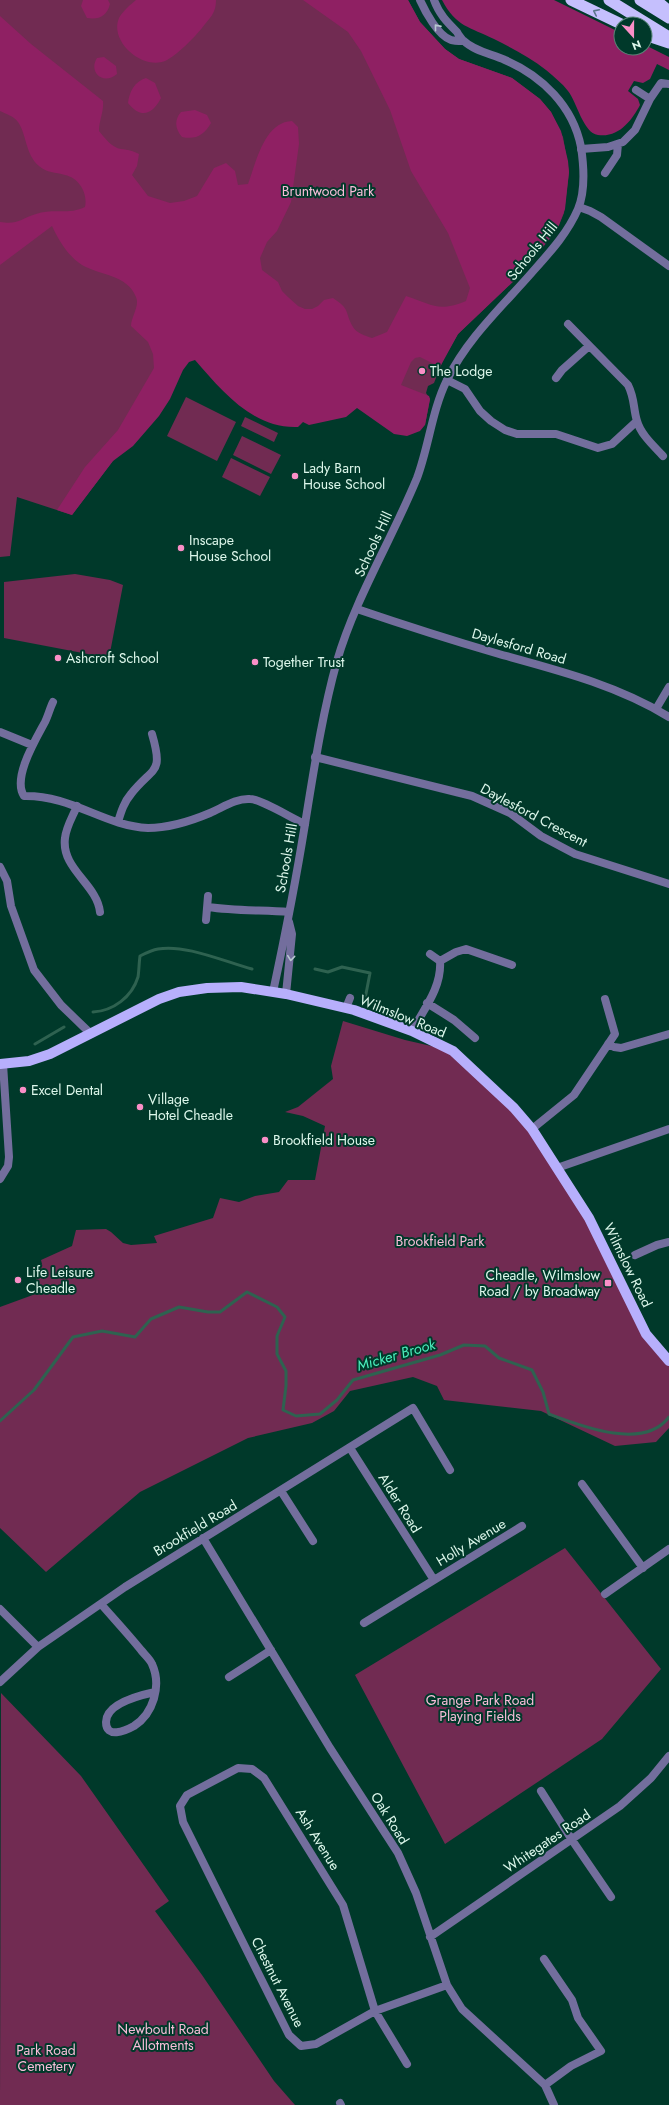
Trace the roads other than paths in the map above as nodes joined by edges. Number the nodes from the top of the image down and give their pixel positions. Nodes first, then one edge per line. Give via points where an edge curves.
1 (420, 0) edge
2 (434, 0) edge
3 (571, 0) edge
4 (609, 0) edge
5 (640, 0) edge
6 (656, 0) edge
7 (669, 11) edge
8 (669, 18) edge
9 (613, 20) edge
10 (653, 37) edge
11 (669, 37) edge
12 (463, 41) junction
13 (669, 43) edge
14 (665, 84) edge
15 (636, 90) dead end
16 (650, 99) junction
17 (618, 144) junction
18 (581, 149) junction
19 (605, 173) dead end
20 (579, 207) junction
21 (669, 266) edge
22 (568, 324) dead end
23 (589, 346) junction
24 (556, 378) dead end
25 (447, 380) junction
26 (637, 421) junction
27 (663, 456) dead end
28 (357, 609) junction
29 (669, 687) edge
30 (53, 702) dead end
31 (656, 709) junction
32 (669, 717) edge
33 (0, 732) edge
34 (152, 734) dead end
35 (32, 745) junction
36 (315, 757) junction
37 (77, 806) junction
38 (118, 822) junction
39 (305, 824) junction
40 (0, 867) edge
41 (669, 884) edge
42 (208, 896) dead end
43 (208, 907) junction
44 (100, 912) dead end
45 (289, 912) junction
46 (206, 920) dead end
47 (288, 921) junction
48 (430, 954) dead end
49 (440, 960) junction
50 (512, 965) dead end
51 (274, 992) junction
52 (286, 994) junction
53 (350, 998) dead end
54 (605, 999) dead end
55 (427, 1003) junction
56 (346, 1008) junction
57 (412, 1031) junction
58 (91, 1034) junction
59 (669, 1034) edge
60 (475, 1038) dead end
61 (608, 1044) junction
62 (1, 1064) edge
63 (532, 1129) junction
64 (669, 1129) edge
65 (557, 1168) junction
66 (0, 1179) edge
67 (669, 1242) edge
68 (635, 1255) dead end
69 (669, 1361) edge
70 (350, 1448) junction
71 (450, 1470) dead end
72 (582, 1484) dead end
73 (280, 1491) junction
74 (522, 1526) dead end
75 (203, 1538) junction
76 (313, 1541) dead end
77 (669, 1548) edge
78 (643, 1568) junction
79 (428, 1571) joint
80 (434, 1580) junction
81 (605, 1594) dead end
82 (101, 1604) junction
83 (0, 1609) edge
84 (364, 1623) dead end
85 (38, 1647) junction
86 (271, 1650) junction
87 (229, 1677) dead end
88 (0, 1682) edge
89 (155, 1692) junction
90 (669, 1756) edge
91 (541, 1790) dead end
92 (180, 1806) joint
93 (572, 1840) junction
94 (611, 1897) dead end
95 (430, 1937) junction
96 (544, 1959) dead end
97 (447, 1985) junction
98 (375, 2011) junction
99 (407, 2064) dead end
100 (545, 2085) junction
101 (554, 2105) edge

12 -> 1 street, Schools Hill via 449,40 428,15
2 - 12 street, Schools Hill via 442,16
9 -> 3 highway
4 - 11 highway
5 - 8 highway
6 - 7 highway
10 - 13 highway
12 - 18 street, Schools Hill via 521,68 544,83 567,111
14 - 16 street
15 - 16 street
16 - 17 street via 635,130
17 - 18 street
17 - 19 street via 617,155
18 - 20 street, Schools Hill via 583,180
20 - 21 street via 601,217
20 - 25 street, Schools Hill via 551,252 474,335
22 - 23 street
23 - 24 street
23 - 26 street via 628,385 634,397
25 - 26 street via 465,389 480,411 491,421 517,434 556,434 598,448 612,444
25 - 28 street, Schools Hill via 419,472
26 - 27 street
28 - 31 street, Daylesford Road via 583,678
28 - 36 street, Schools Hill via 338,660
29 - 31 street
30 - 35 street via 46,721
31 - 32 street, Daylesford Road
33 - 35 street
34 - 38 street via 157,763 153,772 130,795
35 - 37 street via 21,780 21,791 24,796 58,799
36 - 39 street, Schools Hill
36 - 41 street, Daylesford Crescent via 472,796 510,813 542,836 575,854
37 - 38 street
37 - 44 street via 66,833 66,850 75,870 98,900
38 - 39 street via 148,828 166,826 196,819 239,800 251,799
39 - 45 street, Schools Hill
40 - 58 street via 7,881 11,906 34,970 61,1005
42 - 43 street
43 - 45 street via 236,911 254,909
43 - 46 street
45 - 47 street, Schools Hill
47 - 51 street, Schools Hill
47 -> 52 street, Schools Hill via 292,934
48 - 49 street
49 - 50 street via 466,949
49 - 55 street via 440,978
51 - 52 main road, Wilmslow Road
51 - 58 main road, Wilmslow Road via 242,987 179,992
52 - 56 main road, Wilmslow Road
53 - 56 street
54 - 61 street via 615,1034
55 - 57 street
55 - 60 street via 454,1020
56 - 57 main road, Wilmslow Road
57 - 63 main road, Wilmslow Road via 453,1051 514,1108
58 - 62 main road, Wilmslow Road via 43,1057
59 - 61 street via 621,1048 614,1048
61 - 63 street via 574,1095
62 - 66 street via 9,1157 8,1166
63 - 65 main road, Wilmslow Road
64 - 65 street
65 - 69 main road, Wilmslow Road via 589,1218 646,1334
67 - 68 street
70 - 71 street, Brookfield Road via 413,1408
70 - 73 street, Brookfield Road
70 - 79 street, Alder Road
72 - 78 street
73 - 75 street, Brookfield Road
73 - 76 street
74 - 80 street, Holly Avenue
75 - 82 street, Brookfield Road
75 - 86 street, Oak Road
77 - 78 street
78 - 81 street
79 - 80 street, Holly Avenue
80 - 84 street, Holly Avenue
82 - 85 street, Brookfield Road
82 - 89 street via 152,1664 157,1682
83 - 85 street
85 - 88 street, Brookfield Road
86 - 87 street
86 - 95 street, Oak Road via 398,1853 416,1893
89 - 89 street via 151,1710 140,1722 116,1733 110,1732 106,1727 106,1720 118,1705
90 - 93 street, Whitegates Road via 651,1778 620,1806
91 - 93 street
92 - 98 street, Chestnut Avenue via 183,1822 289,2035 301,2046 316,2044
92 - 98 street, Ash Avenue via 187,1795 238,1768 252,1769 264,1778 343,1905
93 - 94 street
93 - 95 street, Whitegates Road
95 - 97 street, Oak Road
96 - 100 street via 572,2000 578,2018 601,2051 571,2066
97 - 98 street, Chestnut Avenue
97 - 100 street, Oak Road via 462,2009
98 - 99 street, Ash Avenue
100 - 101 street, Oak Road

